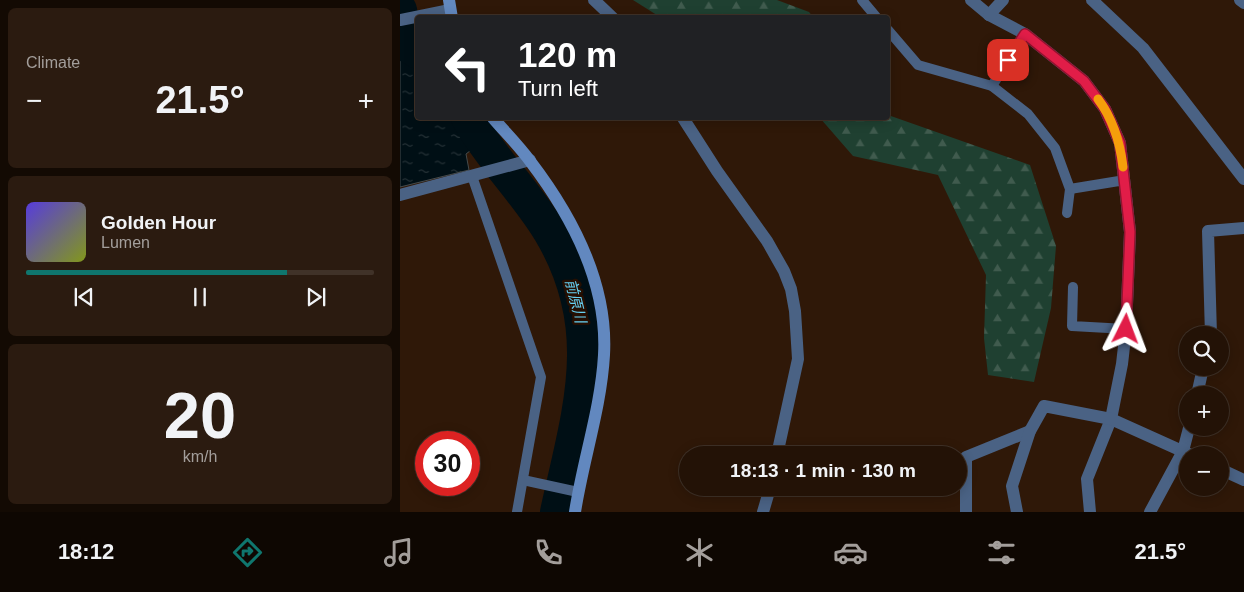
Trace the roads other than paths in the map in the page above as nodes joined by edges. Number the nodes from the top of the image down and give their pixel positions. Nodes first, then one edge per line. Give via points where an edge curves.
1 (594, 0) edge
2 (862, 0) edge
3 (971, 0) edge
4 (1003, 0) edge
5 (1092, 0) edge
6 (1240, 0) edge
7 (1244, 4) edge
8 (450, 9) edge
9 (422, 15) edge
10 (610, 15) edge
11 (874, 15) edge
12 (989, 15) junction
13 (890, 32) edge
14 (1025, 34) junction
15 (992, 86) junction
16 (495, 120) edge
17 (684, 120) edge
18 (530, 160) junction
19 (472, 176) junction
20 (1244, 179) edge
21 (1125, 180) junction
22 (1070, 189) junction
23 (400, 195) edge
24 (1067, 213) dead end
25 (1244, 228) edge
26 (1073, 287) dead end
27 (1211, 326) edge
28 (1126, 329) junction
29 (1111, 419) junction
30 (1030, 431) junction
31 (779, 446) edge
32 (1179, 449) edge
33 (1179, 466) edge
34 (1229, 473) edge
35 (523, 480) junction
36 (1244, 480) edge
37 (578, 492) junction
38 (768, 496) edge
39 (517, 512) edge
40 (575, 512) edge
41 (763, 512) edge
42 (966, 512) edge
43 (1017, 512) edge
44 (1090, 512) edge
45 (1150, 512) edge

1 - 10 street
2 - 11 lane
3 - 12 street
4 - 12 street
5 - 20 street via 1143,48
6 - 7 street
8 - 9 street
12 - 14 street
13 - 15 lane via 918,65
14 - 15 lane
14 - 21 street via 1084,81 1105,109 1120,143
15 - 22 lane via 1028,114 1055,148
16 - 18 street
17 - 31 street via 767,241 791,289 798,359
18 - 19 street
18 - 37 street via 581,242 602,309 604,355 594,424
19 - 23 street
19 - 35 lane via 541,377
21 - 22 lane
21 - 28 street via 1130,232
22 - 24 lane
25 - 27 street via 1208,231
26 - 28 lane via 1072,326
28 - 29 street
29 - 30 street via 1044,406
29 - 32 street
29 - 44 street via 1087,479
30 - 42 street via 966,457
30 - 43 street via 1012,486
33 - 45 street
34 - 36 street
35 - 37 lane
35 - 39 lane
37 - 40 street
38 - 41 street

